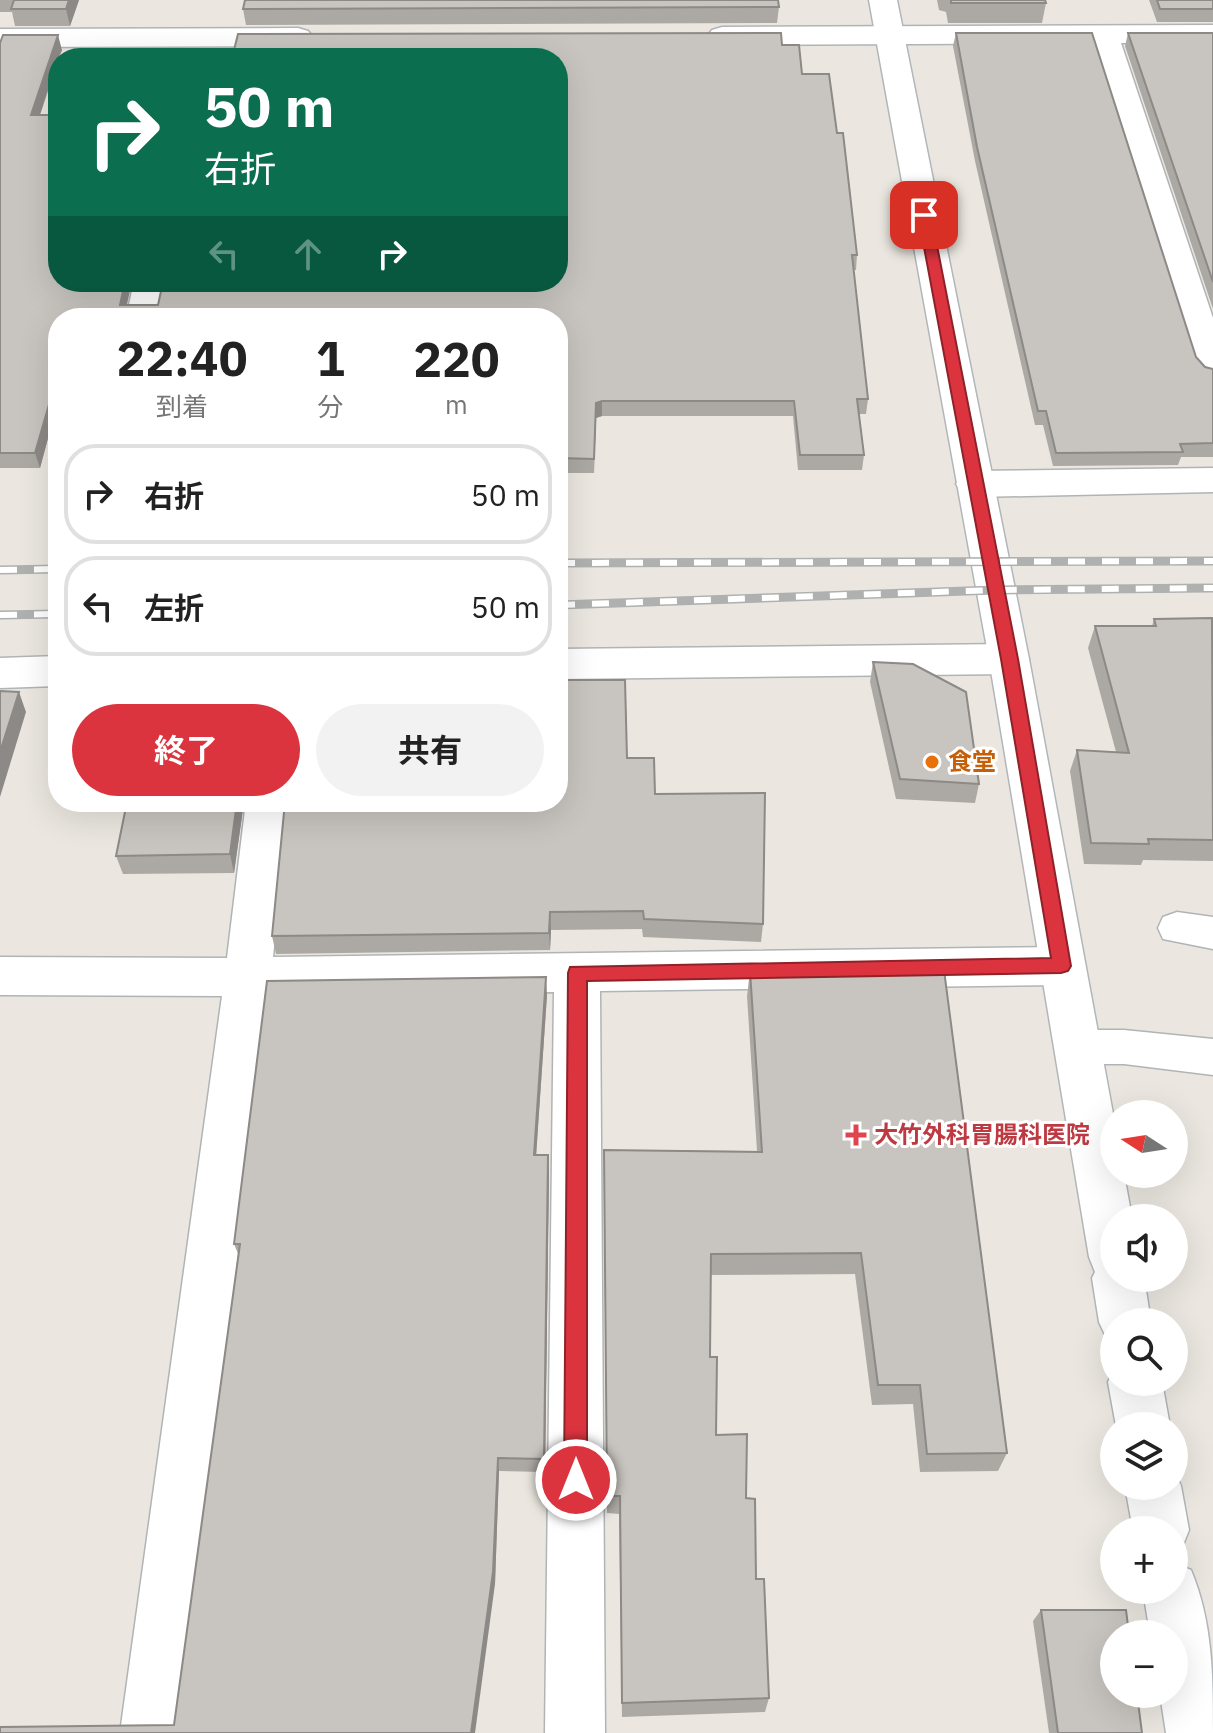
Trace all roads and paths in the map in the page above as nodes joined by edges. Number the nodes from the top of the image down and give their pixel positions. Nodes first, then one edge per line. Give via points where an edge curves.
1 (887, 18) edge
2 (1103, 34) junction
3 (1213, 34) edge
4 (207, 36) edge
5 (700, 36) edge
6 (319, 37) edge
7 (0, 38) edge
8 (1213, 370) edge
9 (1213, 480) edge
10 (975, 484) junction
11 (1009, 659) junction
12 (568, 664) edge
13 (48, 671) edge
14 (0, 673) edge
15 (266, 812) edge
16 (1061, 966) junction
17 (577, 973) junction
18 (0, 976) edge
19 (248, 977) junction
20 (1078, 1047) junction
21 (1213, 1057) edge
22 (1105, 1204) edge
23 (1173, 1604) edge
24 (150, 1733) edge
25 (575, 1733) edge
26 (1196, 1733) edge

1 - 2 street
1 - 5 street
1 - 10 street
2 - 3 street
2 - 8 street
4 - 6 street
4 - 7 street
9 - 10 street
10 - 11 street
11 - 12 street
11 - 16 street
13 - 14 street
15 - 19 street
16 - 17 street
16 - 20 street
17 - 19 street
17 - 25 street
18 - 19 street
19 - 24 street
20 - 21 lane
20 - 22 street
23 - 26 street

